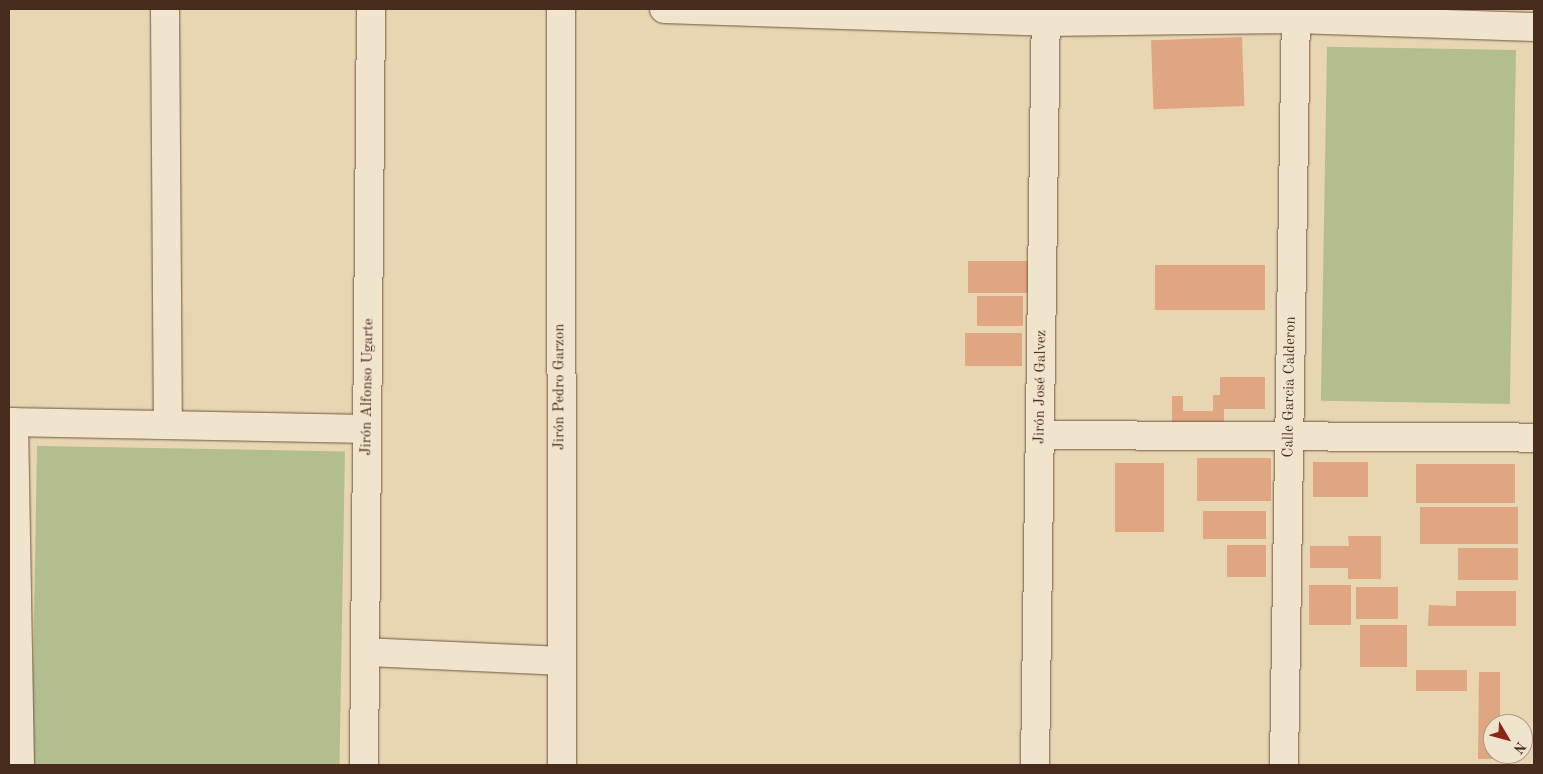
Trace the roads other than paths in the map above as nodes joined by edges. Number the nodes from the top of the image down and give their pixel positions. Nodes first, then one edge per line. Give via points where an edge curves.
1 (165, 9) edge
2 (371, 9) edge
3 (561, 9) edge
4 (664, 9) edge
5 (1296, 14) edge
6 (1046, 15) edge
7 (1534, 27) edge
8 (11, 422) edge
9 (168, 425) junction
10 (367, 429) junction
11 (1040, 435) junction
12 (1289, 436) junction
13 (1534, 438) edge
14 (13, 643) edge
15 (366, 652) junction
16 (560, 661) junction
17 (20, 765) edge
18 (364, 765) edge
19 (562, 765) edge
20 (1035, 765) edge
21 (1284, 765) edge

1 - 9 street
2 - 10 street, Jirón Alfonso Ugarte
3 - 16 street, Jirón Pedro Garzon
4 - 6 street
5 - 6 street
5 - 7 street
5 - 12 street, Calle Garcia Calderon
6 - 11 street, Jirón José Galvez
8 - 9 street
8 - 14 street
9 - 10 street
10 - 15 street, Jirón Alfonso Ugarte
11 - 12 street
11 - 20 street, Jirón José Galvez
12 - 13 street
12 - 21 street, Calle Garcia Calderon
14 - 17 street
15 - 16 street
15 - 18 street, Jirón Alfonso Ugarte
16 - 19 street, Jirón Pedro Garzon

